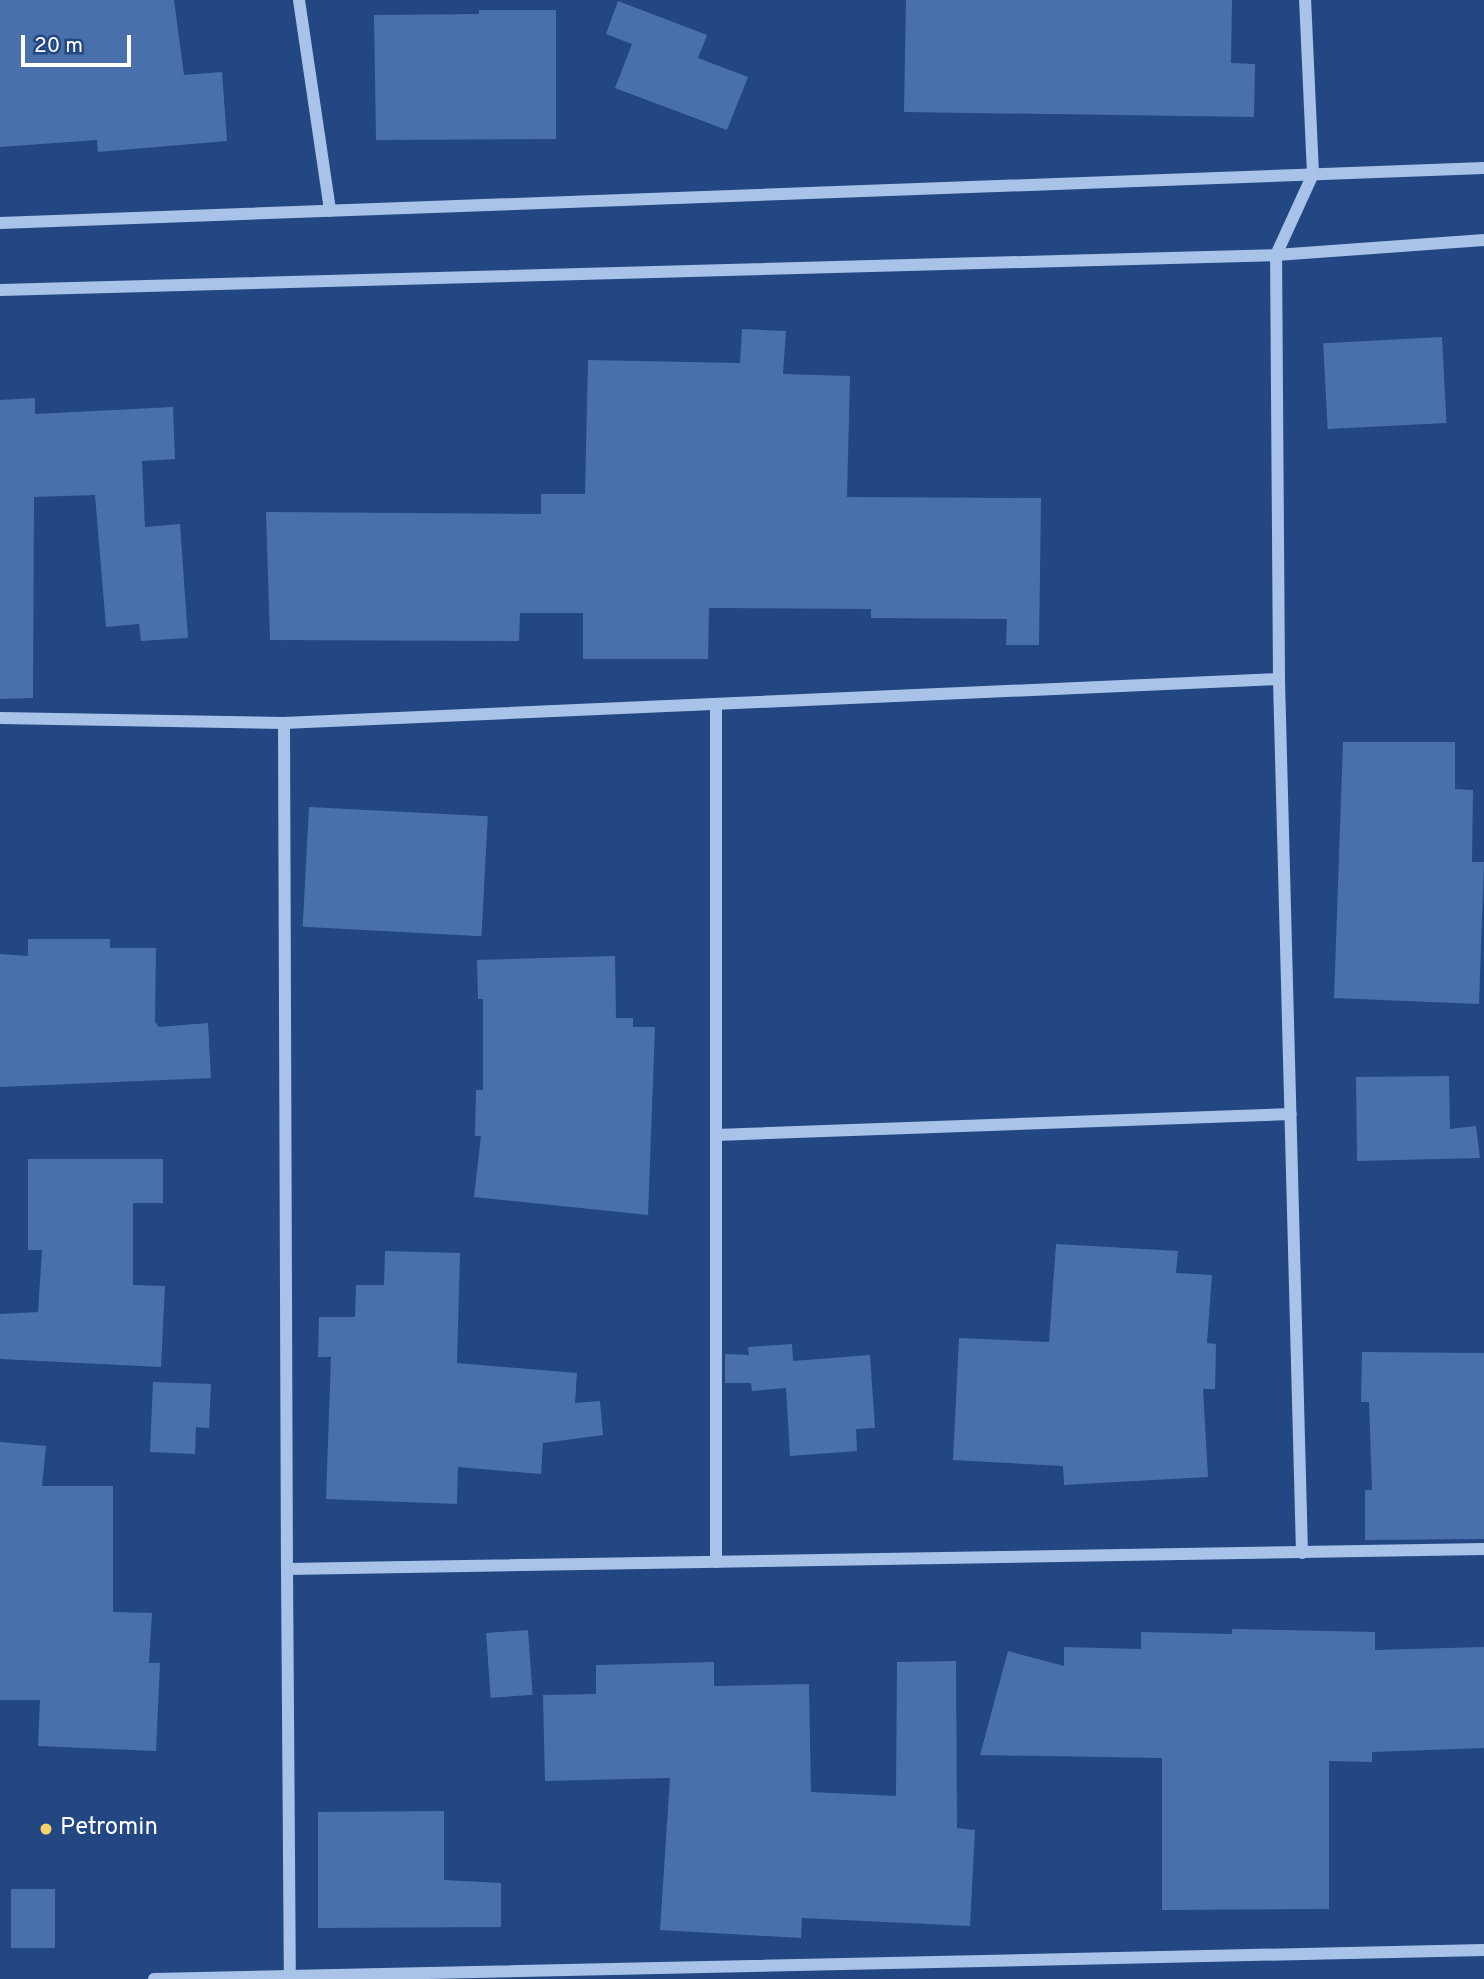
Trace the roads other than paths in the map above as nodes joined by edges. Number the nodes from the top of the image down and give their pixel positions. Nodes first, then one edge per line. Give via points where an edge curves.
1 (299, 0) edge
2 (1305, 0) edge
3 (1484, 167) edge
4 (1313, 174) junction
5 (330, 211) junction
6 (0, 223) edge
7 (1484, 240) edge
8 (1276, 255) junction
9 (0, 290) edge
10 (1279, 679) junction
11 (716, 704) junction
12 (0, 718) edge
13 (284, 723) junction
14 (1291, 1114) junction
15 (716, 1135) junction
16 (1484, 1549) edge
17 (1302, 1553) junction
18 (716, 1562) junction
19 (287, 1570) junction
20 (1484, 1950) edge
21 (290, 1973) junction
22 (154, 1979) edge

1 - 5 street
2 - 4 street
3 - 4 street
4 - 5 street
4 - 8 street
5 - 6 street
7 - 8 street
8 - 9 street
8 - 10 street
10 - 11 street
10 - 14 street
11 - 13 street
11 - 15 street
12 - 13 street
13 - 19 street
14 - 15 street
14 - 17 street
15 - 18 street
16 - 17 street
17 - 18 street
18 - 19 street
19 - 21 street
20 - 21 street
21 - 22 street

